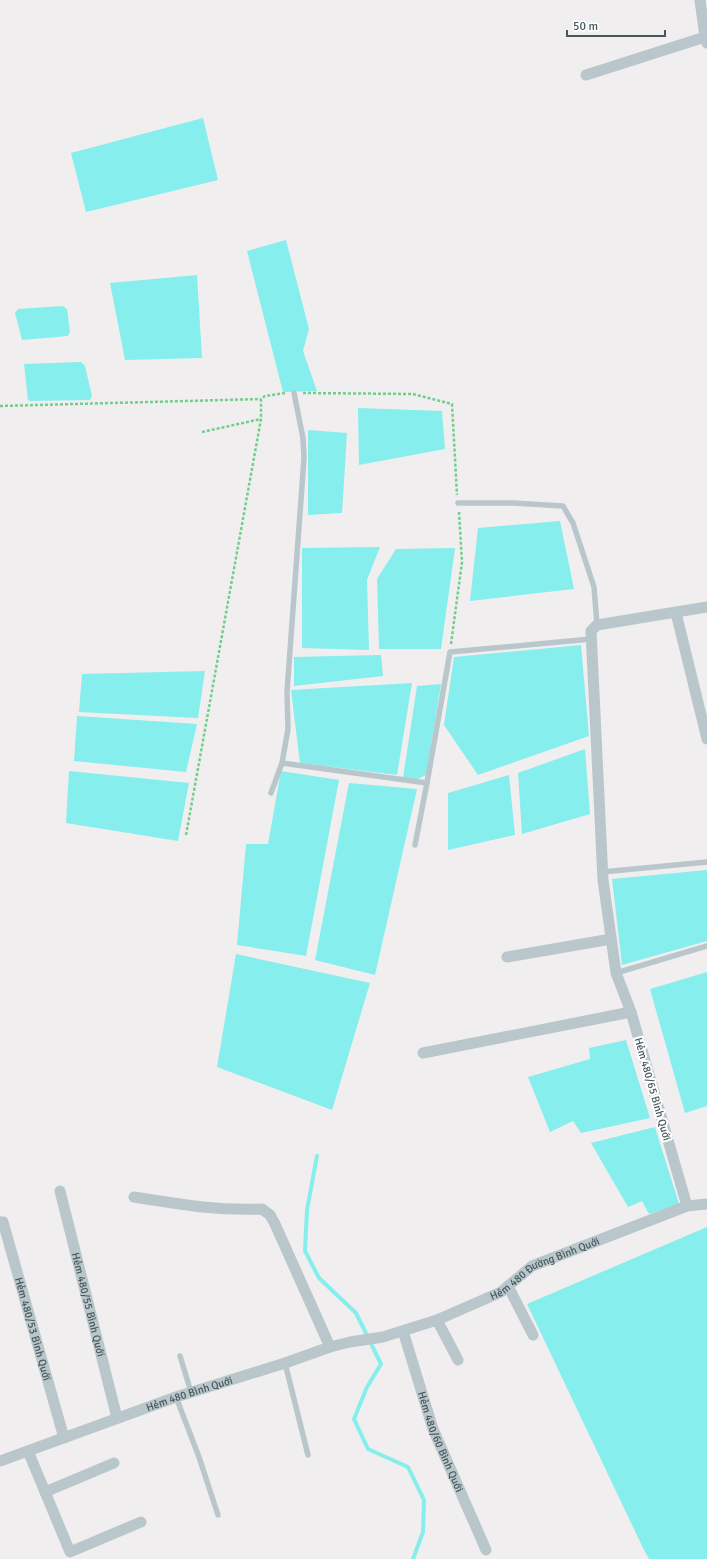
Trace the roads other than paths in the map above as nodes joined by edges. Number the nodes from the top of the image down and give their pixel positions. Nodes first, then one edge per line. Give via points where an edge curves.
1 (700, 0) edge
2 (706, 40) edge
3 (586, 75) dead end
4 (294, 392) road end
5 (458, 503) road end
6 (707, 607) edge
7 (676, 612) junction
8 (597, 625) junction
9 (591, 640) junction
10 (707, 739) edge
11 (282, 763) junction
12 (427, 783) junction
13 (271, 793) dead end
14 (414, 845) dead end
15 (707, 862) edge
16 (602, 872) junction
17 (611, 939) junction
18 (707, 946) edge
19 (507, 957) dead end
20 (616, 973) junction
21 (631, 1012) junction
22 (423, 1053) dead end
23 (60, 1191) dead end
24 (134, 1197) dead end
25 (707, 1204) edge
26 (687, 1206) junction
27 (0, 1222) edge
28 (508, 1286) junction
29 (437, 1320) junction
30 (403, 1332) junction
31 (534, 1335) dead end
32 (382, 1337) joint
33 (330, 1347) junction
34 (180, 1356) dead end
35 (458, 1360) dead end
36 (285, 1363) junction
37 (191, 1392) junction
38 (176, 1397) junction
39 (117, 1418) junction
40 (64, 1438) junction
41 (28, 1451) junction
42 (308, 1455) dead end
43 (1, 1458) edge
44 (114, 1463) dead end
45 (45, 1492) junction
46 (218, 1515) dead end
47 (141, 1522) dead end
48 (486, 1550) dead end

1 - 2 street
2 - 3 street
4 - 11 lane via 303,438 304,458 287,692 288,729
5 - 8 lane via 563,506 573,523 594,587
6 - 7 street
7 - 8 street
7 - 10 street
8 - 9 street via 591,631
9 - 12 lane via 450,652
9 - 16 street, Hẻm 480/65 Bình Quới
11 - 12 lane
11 - 13 lane
12 - 14 lane
15 - 16 lane
16 - 17 street, Hẻm 480/65 Bình Quới
17 - 19 street
17 - 20 street, Hẻm 480/65 Bình Quới
18 - 20 lane
20 - 21 street, Hẻm 480/65 Bình Quới
21 - 22 street
21 - 26 street, Hẻm 480/65 Bình Quới
23 - 39 street, Hẻm 480/55 Bình Quới
24 - 33 street via 196,1208 262,1209 270,1215
25 - 26 street, Hẻm 480 Đường Bình Quới
26 - 28 street, Hẻm 480 Đường Bình Quới via 532,1266
27 - 40 street, Hẻm 480/53 Bình Quới via 3,1222
28 - 29 street, Hẻm 480 Đường Bình Quới via 501,1292
28 - 31 street
29 - 30 street, Hẻm 480 Đường Bình Quới
29 - 35 street
30 - 32 street, Hẻm 480 Đường Bình Quới
30 - 48 street, Hẻm 480/60 Bình Quới via 433,1429
32 - 33 street, Hẻm 480 Bình Quới
33 - 36 street, Hẻm 480 Bình Quới
34 - 37 lane
36 - 37 street, Hẻm 480 Bình Quới
36 - 42 lane
37 - 38 street, Hẻm 480 Bình Quới
38 - 39 street, Hẻm 480 Bình Quới
38 - 46 lane
39 - 40 street, Hẻm 480 Bình Quới
40 - 41 street, Hẻm 480 Bình Quới
41 - 43 street, Hẻm 480 Bình Quới
41 - 45 street
44 - 45 street
45 - 47 street via 70,1552

